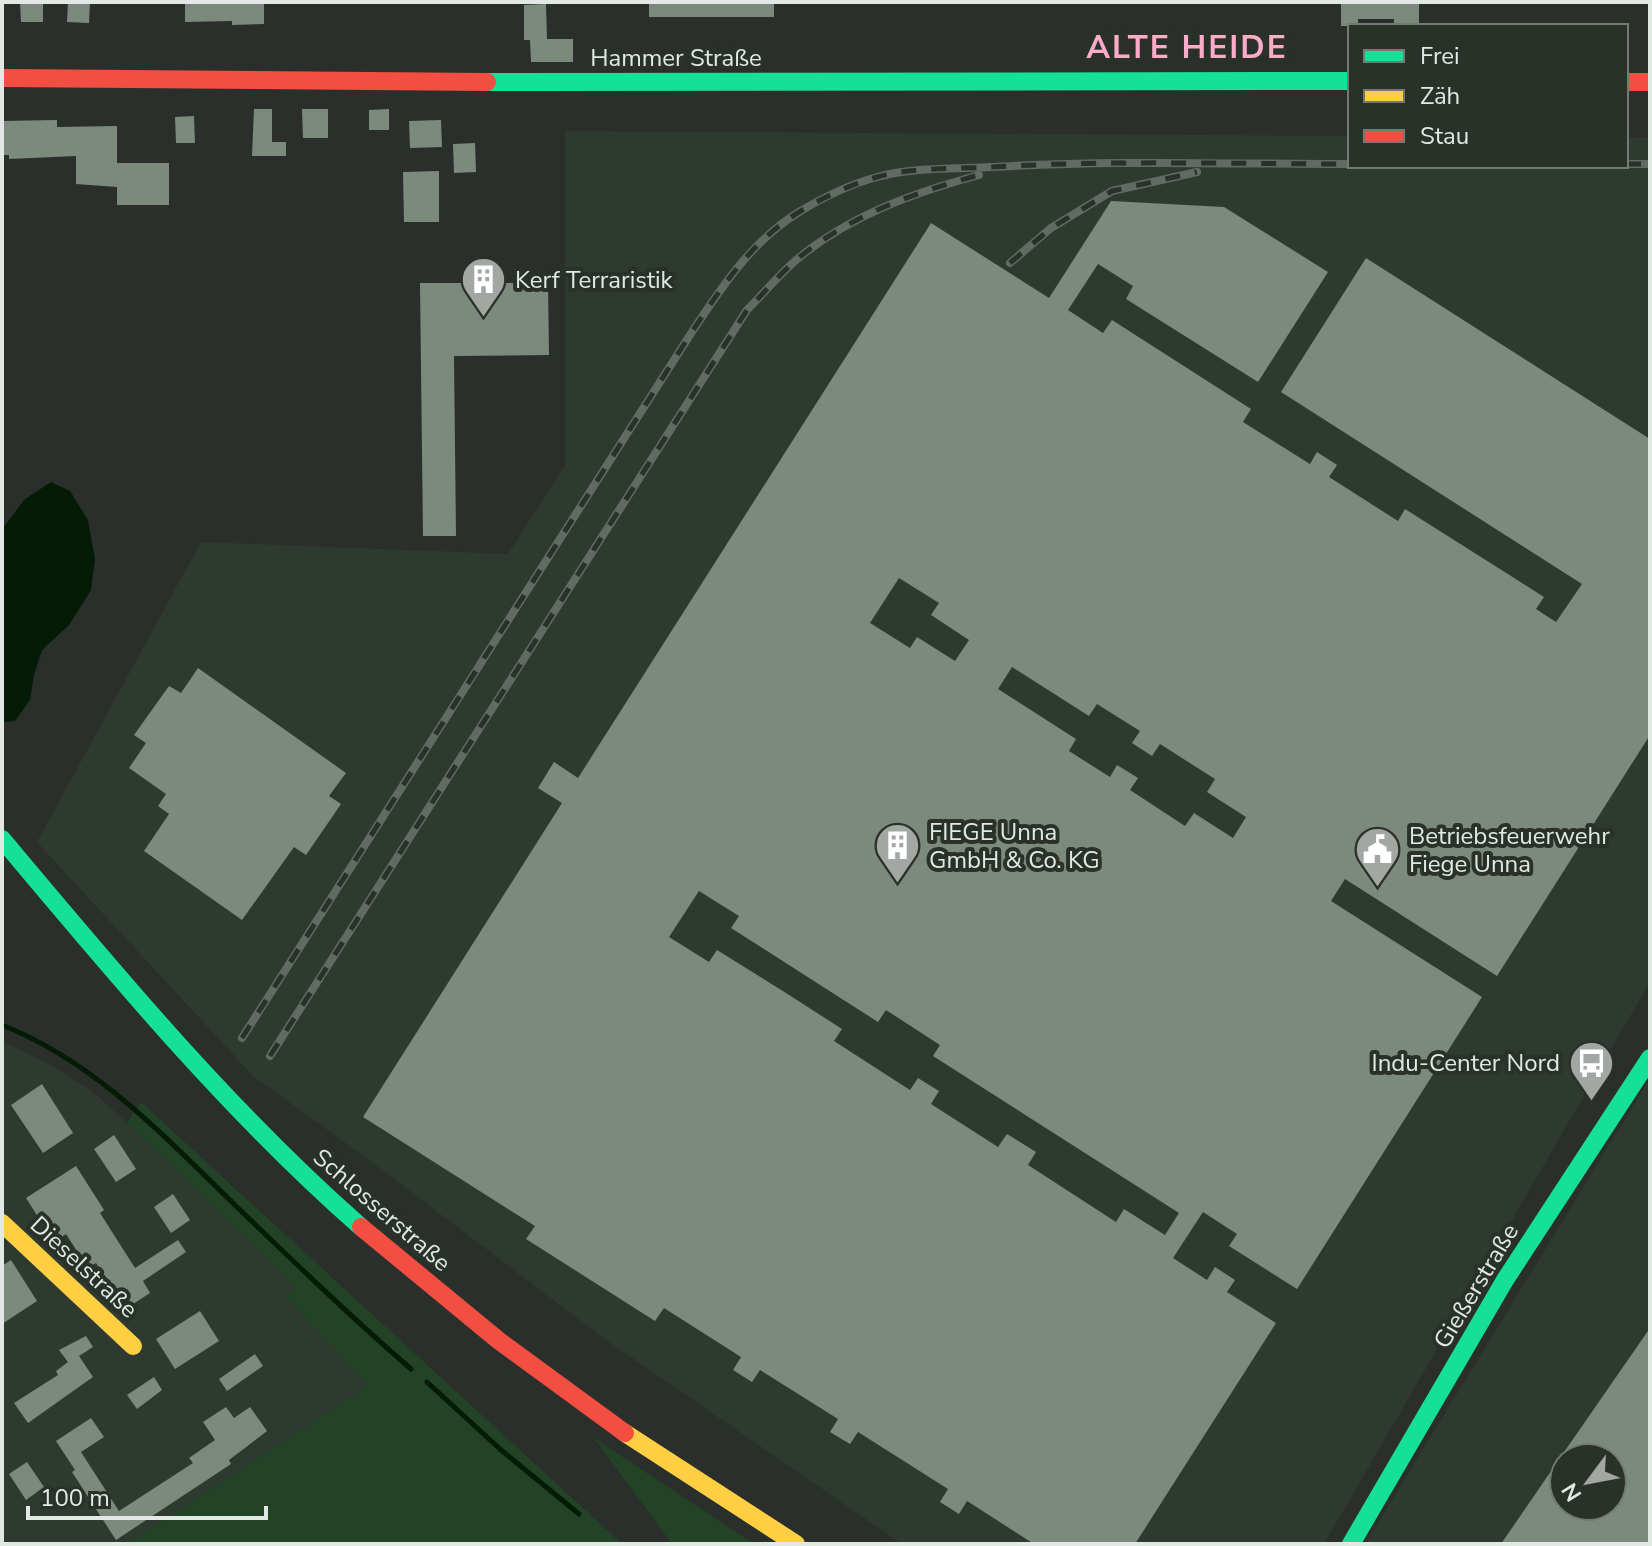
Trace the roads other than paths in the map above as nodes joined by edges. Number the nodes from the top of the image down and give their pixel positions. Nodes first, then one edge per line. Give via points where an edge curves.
1 (2, 78) edge
2 (1348, 81) edge
3 (1628, 82) edge
4 (1650, 82) edge
5 (2, 839) edge
6 (1650, 1058) edge
7 (2, 1223) edge
8 (133, 1346) dead end
9 (796, 1544) edge
10 (1351, 1544) edge

1 - 2 street, Hammer Straße
3 - 4 street
5 - 9 street, Schlosserstraße via 189,1059 376,1240 545,1375 683,1473
6 - 10 street, Gießerstraße via 1505,1280
7 - 8 street, Dieselstraße

